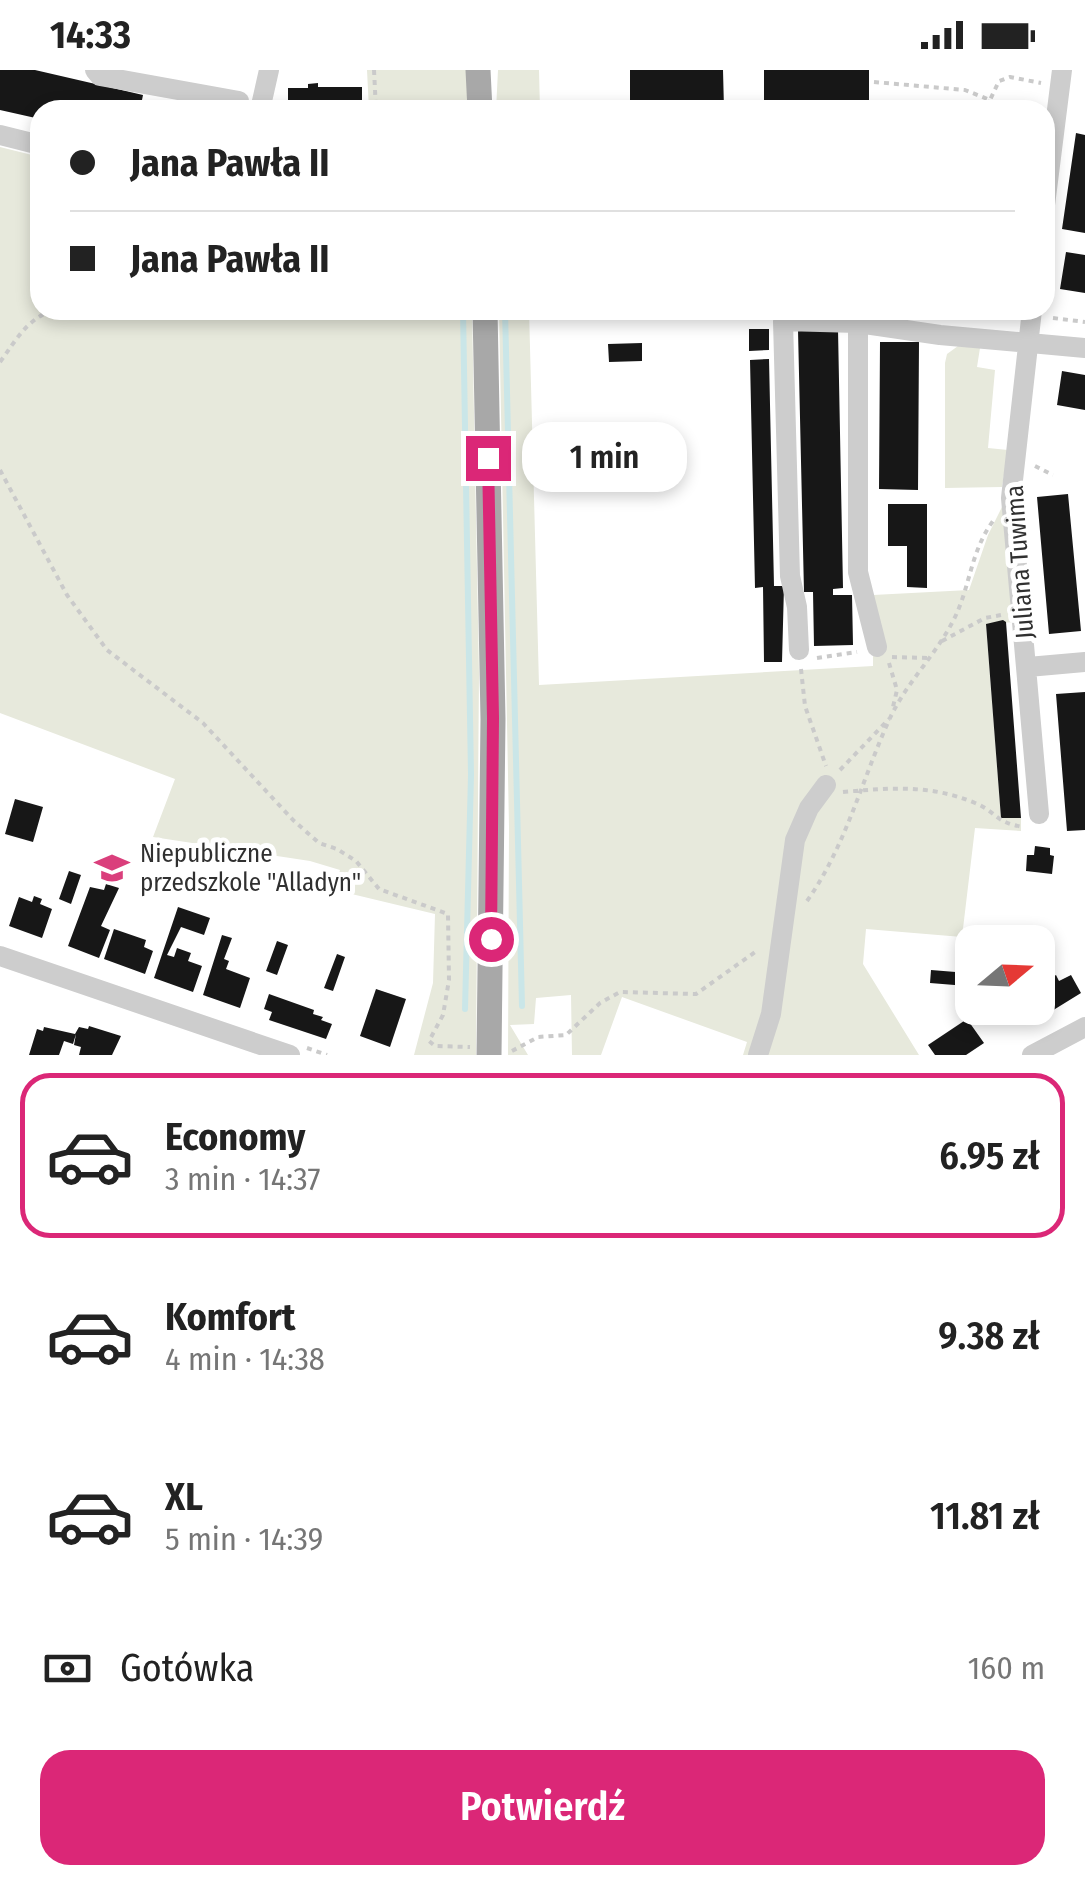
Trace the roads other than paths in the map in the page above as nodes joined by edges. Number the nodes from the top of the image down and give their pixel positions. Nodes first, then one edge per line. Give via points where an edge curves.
1 (95, 70) edge
2 (269, 70) edge
3 (481, 70) edge
4 (1062, 70) edge
5 (194, 100) edge
6 (262, 100) edge
7 (481, 100) edge
8 (0, 136) edge
9 (1055, 140) edge
10 (30, 143) edge
11 (485, 320) edge
12 (1035, 320) edge
13 (858, 324) junction
14 (1028, 342) junction
15 (1085, 348) edge
16 (877, 647) road end
17 (799, 650) road end
18 (1085, 662) edge
19 (1028, 667) junction
20 (820, 793) road end
21 (1039, 814) road end
22 (0, 956) edge
23 (1085, 1028) edge
24 (493, 1052) edge
25 (290, 1055) edge
26 (758, 1055) edge
27 (1032, 1055) edge

1 - 5 street
2 - 6 street
3 - 7 main road
4 - 9 street
8 - 10 street
11 - 24 main road
12 - 14 street, Juliana Tuwima
13 - 14 street
13 - 16 street via 858,572
13 - 17 street via 783,321 790,576
14 - 15 street
14 - 19 street, Juliana Tuwima via 1011,498
18 - 19 street
19 - 21 street, Juliana Tuwima
20 - 26 street via 795,840
22 - 25 street
23 - 27 street

